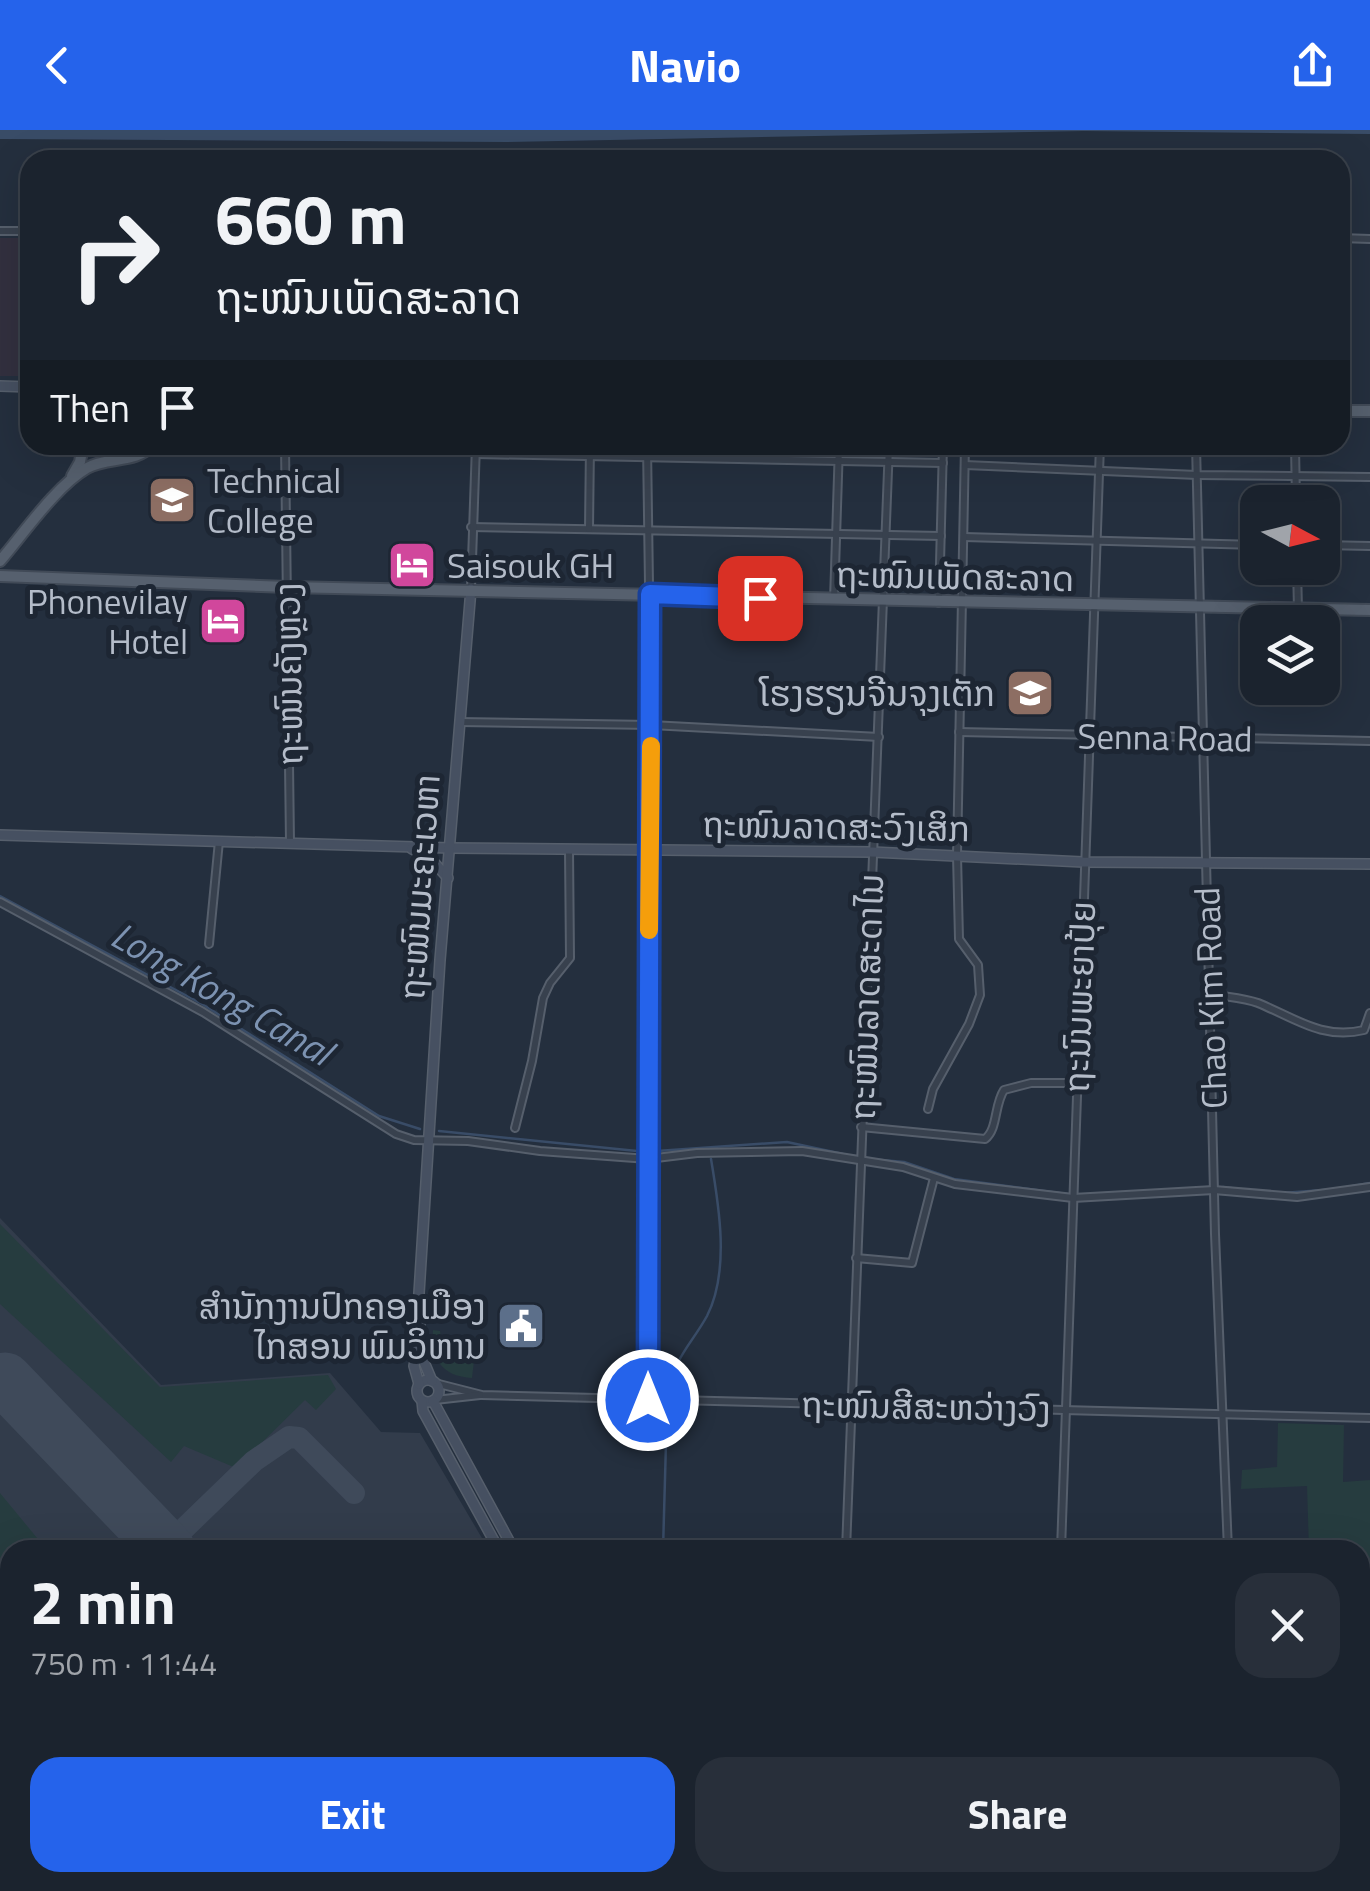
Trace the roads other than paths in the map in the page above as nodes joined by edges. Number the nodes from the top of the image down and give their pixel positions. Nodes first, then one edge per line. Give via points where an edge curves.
1 (81, 455) edge
2 (140, 455) edge
3 (285, 455) edge
4 (476, 455) edge
5 (562, 455) edge
6 (646, 455) edge
7 (838, 455) edge
8 (888, 455) edge
9 (943, 455) edge
10 (965, 455) edge
11 (1100, 455) edge
12 (1196, 455) edge
13 (1295, 455) edge
14 (590, 457) junction
15 (646, 459) junction
16 (838, 462) junction
17 (888, 463) junction
18 (943, 464) junction
19 (965, 465) junction
20 (1100, 472) junction
21 (1295, 475) junction
22 (1197, 476) junction
23 (1370, 477) edge
24 (1295, 485) edge
25 (64, 488) junction
26 (471, 527) junction
27 (589, 528) junction
28 (647, 530) junction
29 (836, 533) junction
30 (884, 535) junction
31 (941, 536) junction
32 (964, 537) junction
33 (1097, 542) junction
34 (1199, 545) junction
35 (1240, 545) edge
36 (1340, 545) edge
37 (13, 546) junction
38 (1370, 546) edge
39 (0, 560) edge
40 (23, 575) junction
41 (0, 576) edge
42 (286, 588) junction
43 (470, 589) junction
44 (650, 594) junction
45 (834, 601) junction
46 (882, 602) junction
47 (939, 603) junction
48 (962, 603) junction
49 (1094, 606) junction
50 (1199, 607) junction
51 (1240, 608) edge
52 (1340, 610) edge
53 (1370, 610) edge
54 (459, 722) junction
55 (651, 725) junction
56 (959, 732) junction
57 (1089, 736) junction
58 (1201, 736) junction
59 (879, 737) junction
60 (1370, 741) edge
61 (0, 835) edge
62 (220, 841) junction
63 (290, 843) junction
64 (404, 847) junction
65 (450, 848) junction
66 (570, 850) junction
67 (649, 850) junction
68 (872, 852) junction
69 (957, 855) junction
70 (1083, 862) junction
71 (1206, 862) junction
72 (1370, 864) edge
73 (448, 878) junction
74 (0, 902) edge
75 (209, 944) dead end
76 (1211, 994) junction
77 (1370, 1013) edge
78 (1077, 1083) junction
79 (928, 1109) dead end
80 (861, 1127) junction
81 (515, 1128) dead end
82 (428, 1140) junction
83 (648, 1160) junction
84 (860, 1162) junction
85 (934, 1178) junction
86 (1370, 1187) edge
87 (1214, 1190) junction
88 (1073, 1198) junction
89 (856, 1258) junction
90 (421, 1333) junction
91 (434, 1382) junction
92 (419, 1384) junction
93 (482, 1394) junction
94 (648, 1400) junction
95 (430, 1401) junction
96 (850, 1404) junction
97 (1066, 1409) junction
98 (1224, 1414) junction
99 (1370, 1418) edge
100 (494, 1540) edge
101 (508, 1540) edge
102 (846, 1540) edge
103 (1061, 1540) edge
104 (1228, 1540) edge

1 - 25 main road
2 - 25 main road via 92,465
3 - 42 street, ຖະໜົນຄັງຫຼວງ
4 - 26 street, ຖະໜົນມະຄະເວຫາ
5 - 14 street
6 - 15 street
7 - 16 street
8 - 17 street, ຖະໜົນລາດສະດາໄນ
9 - 18 street
10 - 19 street
11 - 20 street, ຖະນົນພະຍາປຸ້ຍ
12 - 22 street, Chao Kim Road
13 - 21 street
14 - 15 street
14 - 27 street
15 - 16 street
15 - 28 street
16 - 17 street
16 - 29 street
17 - 18 street
17 - 30 street, ຖະໜົນລາດສະດາໄນ
18 - 31 street
19 - 20 street
19 - 32 street
20 - 22 street
20 - 33 street, ຖະນົນພະຍາປຸ້ຍ
21 - 22 street
21 - 23 street
21 - 24 street
22 - 34 street, Chao Kim Road
25 - 37 main road
26 - 27 street
26 - 43 street, ຖະໜົນມະຄະເວຫາ
27 - 28 street
28 - 29 street
28 - 44 street
29 - 30 street
29 - 45 street
30 - 31 street
30 - 46 street, ຖະໜົນລາດສະດາໄນ
31 - 47 street
32 - 33 street
32 - 48 street
33 - 34 street
33 - 49 street, ຖະນົນພະຍາປຸ້ຍ
34 - 35 street
34 - 50 street, Chao Kim Road
36 - 38 street
37 - 39 main road
37 - 40 main road via 8,561
40 - 41 main road, ຖະໜົນເພັດສະລາດ
40 - 42 main road, ຖະໜົນເພັດສະລາດ
42 - 43 main road, ຖະໜົນເພັດສະລາດ
42 - 63 street, ຖະໜົນຄັງຫຼວງ
43 - 44 main road, ຖະໜົນເພັດສະລາດ
43 - 54 street, ຖະໜົນມະຄະເວຫາ
44 - 45 main road, ຖະໜົນເພັດສະລາດ
44 - 55 street
45 - 46 main road, ຖະໜົນເພັດສະລາດ
46 - 47 main road, ຖະໜົນເພັດສະລາດ
46 - 59 street, ຖະໜົນລາດສະດາໄນ
47 - 48 main road, ຖະໜົນເພັດສະລາດ
48 - 49 main road, ຖະໜົນເພັດສະລາດ
48 - 56 street
49 - 50 main road, ຖະໜົນເພັດສະລາດ
49 - 57 street, ຖະນົນພະຍາປຸ້ຍ
50 - 51 main road, ຖະໜົນເພັດສະລາດ
50 - 58 street, Chao Kim Road
52 - 53 main road, ຖະໜົນເພັດສະລາດ
54 - 55 street
54 - 65 street, ຖະໜົນມະຄະເວຫາ
55 - 59 street
55 - 67 street
56 - 57 street, Senna Road
56 - 69 street
57 - 58 street, Senna Road
57 - 70 street, ຖະນົນພະຍາປຸ້ຍ
58 - 60 street, Senna Road
58 - 71 street, Chao Kim Road
59 - 68 street, ຖະໜົນລາດສະດາໄນ
61 - 62 street, ຖະໜົນລາດສະວົງເສິກ
62 - 63 street, ຖະໜົນລາດສະວົງເສິກ
62 - 75 street
63 - 64 street, ຖະໜົນລາດສະວົງເສິກ
64 - 65 street, ຖະໜົນລາດສະວົງເສິກ
64 - 73 street via 430,858
65 - 66 street, ຖະໜົນລາດສະວົງເສິກ
65 - 73 street, ຖະໜົນມະຄະເວຫາ
66 - 67 street, ຖະໜົນລາດສະວົງເສິກ
66 - 81 street via 570,958 543,998
67 - 68 street, ຖະໜົນລາດສະວົງເສິກ
67 - 83 street
68 - 69 street, ຖະໜົນລາດສະວົງເສິກ
68 - 80 street, ຖະໜົນລາດສະດາໄນ
69 - 70 street, ຖະໜົນລາດສະວົງເສິກ
69 - 79 street via 960,939 978,965 980,995
70 - 71 street, ຖະໜົນລາດສະວົງເສິກ
70 - 78 street, ຖະນົນພະຍາປຸ້ຍ
71 - 72 street, ຖະໜົນລາດສະວົງເສິກ
71 - 76 street, Chao Kim Road
73 - 82 street, ຖະໜົນມະຄະເວຫາ
74 - 82 street via 203,1012 396,1134
76 - 77 street via 1257,1003 1340,1034 1364,1030
76 - 87 street, Chao Kim Road
78 - 80 street via 1004,1090 985,1139
78 - 88 street, ຖະນົນພະຍາປຸ້ຍ
80 - 84 street, ຖະໜົນລາດສະດາໄນ
82 - 83 street
82 - 90 street, ຖະໜົນມະຄະເວຫາ
83 - 84 street via 802,1150
83 - 94 street
84 - 85 street
84 - 89 street, ຖະໜົນລາດສະດາໄນ
85 - 88 street
85 - 89 street via 912,1263
86 - 87 street via 1297,1197
87 - 88 street
87 - 98 street, Chao Kim Road
88 - 97 street, ຖະນົນພະຍາປຸ້ຍ
89 - 96 street, ຖະໜົນລາດສະດາໄນ
90 - 91 street
90 - 92 street via 414,1366
91 - 92 street
91 - 93 street
91 - 95 street via 438,1389
92 - 95 street via 417,1395
93 - 94 street, ຖະໜົນສີສະຫວ່າງວົງ
93 - 95 street
94 - 96 street, ຖະໜົນສີສະຫວ່າງວົງ
95 - 100 street via 428,1420
95 - 101 street
96 - 97 street, ຖະໜົນສີສະຫວ່າງວົງ
96 - 102 street, ຖະໜົນລາດສະດາໄນ
97 - 98 street, ຖະໜົນສີສະຫວ່າງວົງ
97 - 103 street, ຖະນົນພະຍາປຸ້ຍ
98 - 99 street, ຖະໜົນສີສະຫວ່າງວົງ
98 - 104 street, Chao Kim Road

